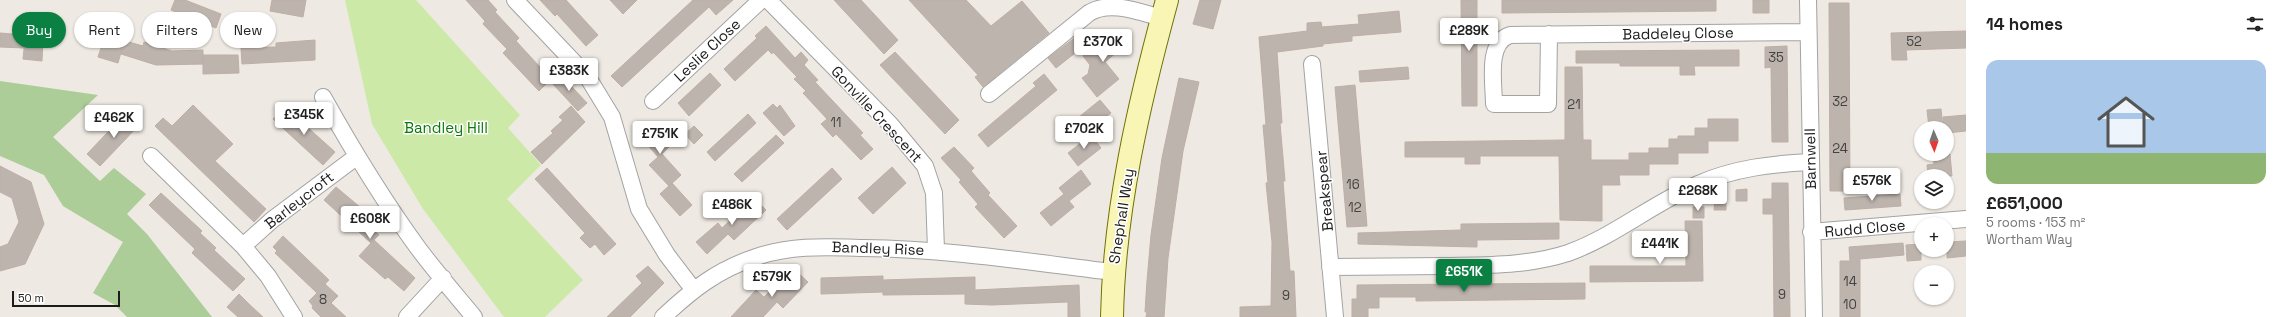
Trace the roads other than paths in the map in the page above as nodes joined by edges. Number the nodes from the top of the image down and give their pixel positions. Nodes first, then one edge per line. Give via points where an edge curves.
1 (514, 0) edge
2 (762, 0) edge
3 (768, 0) edge
4 (1808, 0) edge
5 (1164, 9) edge
6 (1807, 32) junction
7 (1549, 34) junction
8 (1312, 64) dead end
9 (989, 94) dead end
10 (323, 97) dead end
11 (653, 101) dead end
12 (151, 156) dead end
13 (356, 157) junction
14 (1810, 162) junction
15 (1966, 219) edge
16 (1811, 232) junction
17 (243, 246) junction
18 (936, 250) junction
19 (1330, 267) junction
20 (1113, 272) junction
21 (443, 278) junction
22 (693, 289) junction
23 (294, 317) edge
24 (407, 317) edge
25 (474, 317) edge
26 (663, 317) edge
27 (1112, 317) edge
28 (1335, 317) edge
29 (1814, 317) edge

1 - 22 street via 587,76 612,117 639,209 667,256
2 - 11 street, Leslie Close
3 - 18 street, Gonville Crescent via 890,124 925,166 934,193
4 - 6 street, Barnwell
5 - 9 street via 1100,6
5 - 20 street, Shephall Way via 1125,185
6 - 7 street, Baddeley Close
6 - 14 street, Barnwell
7 - 7 street, Baddeley Close via 1548,104 1494,104 1494,58 1497,44 1510,35
8 - 19 street, Breakspear
10 - 13 street
12 - 17 street
13 - 17 street, Barleycroft via 272,220
13 - 21 street via 407,233
14 - 16 street, Barnwell
14 - 19 street via 1747,167 1722,174 1697,184 1601,239 1545,259 1488,265
15 - 16 street, Rudd Close
16 - 29 street, Barnwell
17 - 23 street via 268,276
18 - 20 street, Bandley Rise
18 - 22 street, Bandley Rise via 799,247 774,252 736,265
19 - 28 street, Breakspear
20 - 27 street, Shephall Way
21 - 24 street
21 - 25 street
22 - 26 street, Bandley Rise

